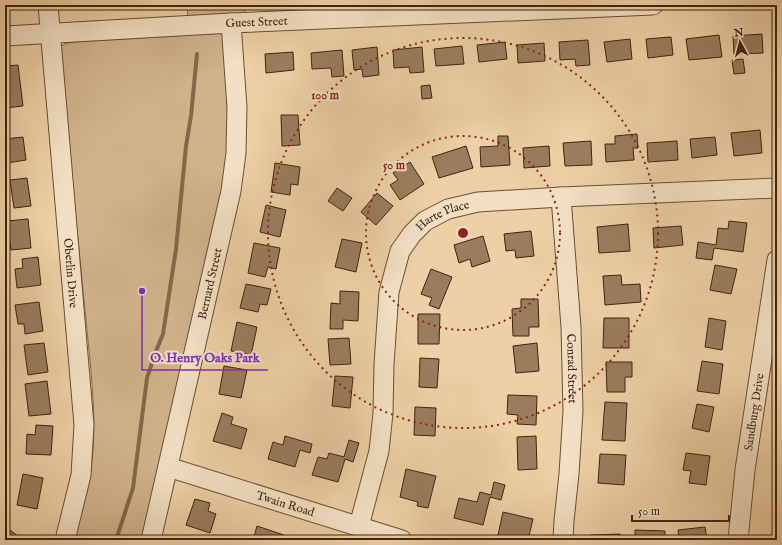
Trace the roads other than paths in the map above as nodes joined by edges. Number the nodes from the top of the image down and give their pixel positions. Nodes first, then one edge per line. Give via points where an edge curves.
1 (48, 5) edge
2 (653, 5) edge
3 (232, 23) junction
4 (50, 34) junction
5 (5, 36) edge
6 (777, 188) edge
7 (560, 197) junction
8 (777, 260) edge
9 (168, 467) junction
10 (359, 526) junction
11 (65, 540) edge
12 (151, 540) edge
13 (402, 540) edge
14 (563, 540) edge
15 (738, 540) edge

1 - 4 street, Oberlin Drive
2 - 3 street, Guest Street
3 - 4 street, Guest Street
3 - 9 street, Bernard Street via 237,107 236,153 231,191
4 - 5 street, Guest Street
4 - 11 street, Oberlin Drive via 84,425 81,476
6 - 7 street, Harte Place
7 - 10 street, Harte Place via 478,202 448,209 425,221 400,251 389,292 379,451
7 - 14 street, Conrad Street via 571,327 573,411
8 - 15 street, Sandburg Drive via 745,470
9 - 10 street, Twain Road
9 - 12 street, Bernard Street
10 - 13 street, Twain Road

